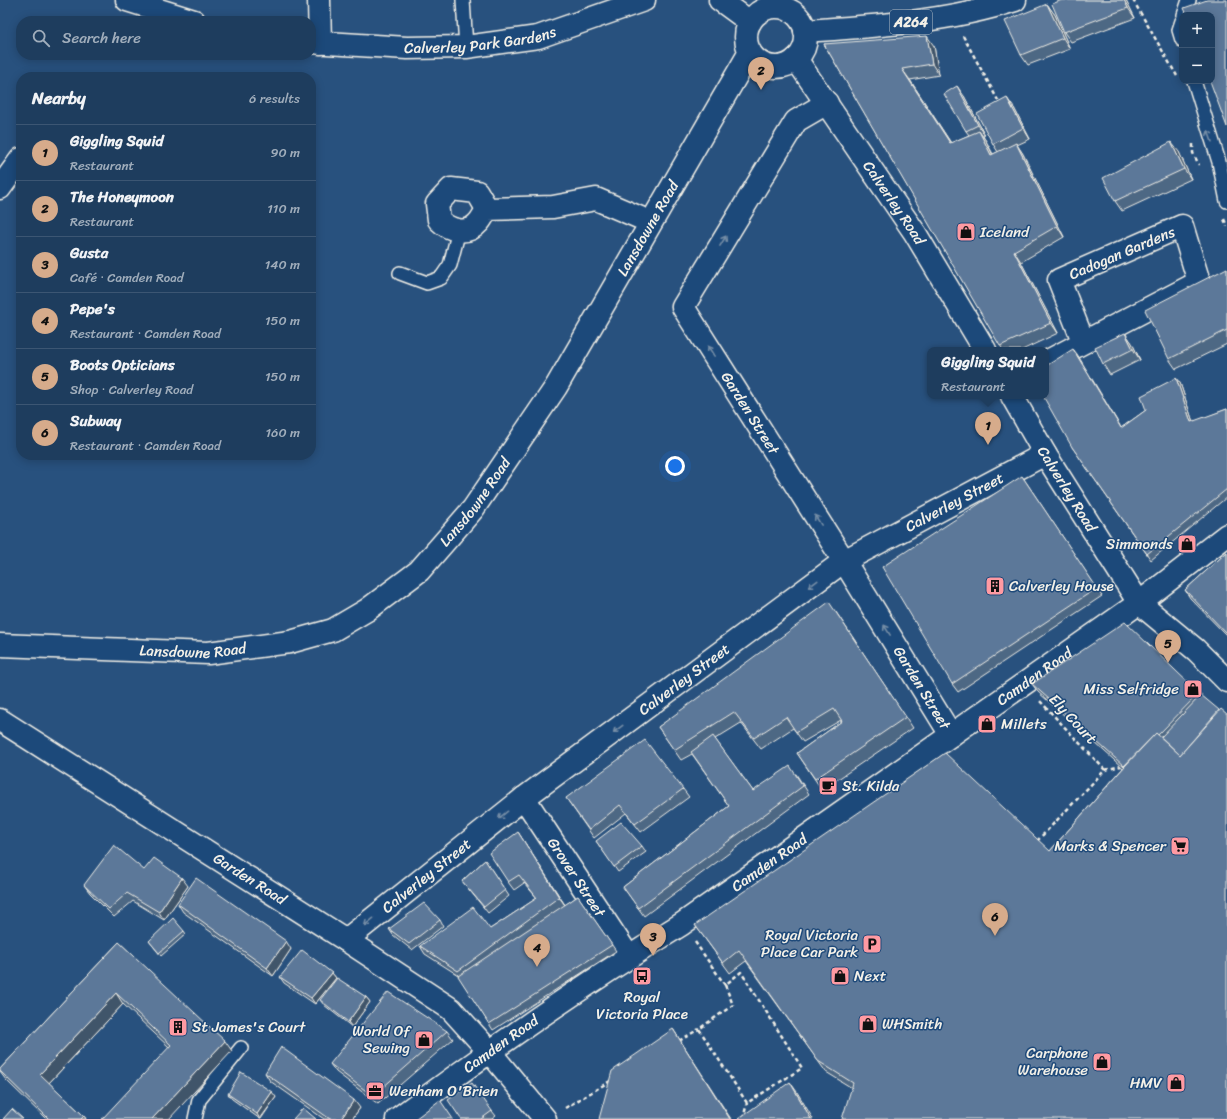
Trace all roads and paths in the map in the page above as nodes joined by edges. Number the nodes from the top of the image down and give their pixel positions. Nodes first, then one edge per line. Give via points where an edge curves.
1 (127, 0) edge
2 (319, 0) edge
3 (463, 0) edge
4 (644, 0) edge
5 (720, 0) edge
6 (1015, 0) edge
7 (1189, 0) edge
8 (1185, 12) edge
9 (952, 14) junction
10 (178, 16) edge
11 (750, 22) junction
12 (805, 31) junction
13 (316, 42) edge
14 (466, 47) junction
15 (750, 52) junction
16 (796, 59) junction
17 (1195, 84) edge
18 (828, 103) junction
19 (1003, 110) edge
20 (16, 166) edge
21 (0, 188) edge
22 (1227, 201) edge
23 (487, 209) junction
24 (650, 222) junction
25 (459, 230) junction
26 (400, 273) dead end
27 (1083, 341) junction
28 (983, 347) edge
29 (1049, 360) edge
30 (1014, 399) edge
31 (1045, 454) junction
32 (1227, 535) edge
33 (844, 561) junction
34 (1139, 603) junction
35 (0, 645) edge
36 (1227, 681) edge
37 (1024, 683) junction
38 (0, 720) edge
39 (951, 735) junction
40 (1121, 766) edge
41 (1106, 770) junction
42 (524, 798) junction
43 (1036, 841) edge
44 (346, 940) junction
45 (695, 941) dead end
46 (629, 957) junction
47 (725, 985) junction
48 (699, 1029) junction
49 (674, 1044) edge
50 (240, 1048) dead end
51 (489, 1050) junction
52 (613, 1079) edge
53 (747, 1102) junction
54 (552, 1115) edge
55 (195, 1119) edge
56 (397, 1119) edge
57 (743, 1119) edge

1 - 10 street
2 - 13 street
3 - 14 lane
4 - 14 street, Calverley Park Gardens via 538,37
5 - 11 street
6 - 9 street, A264
7 - 8 lane
9 - 12 street, A264 via 904,24
9 - 19 path
11 - 12 street via 756,14 764,10 773,7 783,8 798,17
11 - 15 street via 746,37
12 - 16 street via 803,51
13 - 14 street, Calverley Park Gardens via 407,48
15 - 16 street via 763,64 771,67 780,67
15 - 24 street, Lansdowne Road
16 - 18 street, Calverley Road
22 -> 17 lane via 1219,162
18 - 28 street, Calverley Road via 915,233
33 -> 18 street, Garden Street via 683,307 796,121
20 - 21 street
23 - 24 street via 553,207 596,199
23 - 25 street via 478,224 465,231
23 - 25 street via 477,192 451,189 437,204 439,220 448,228
24 - 35 street, Lansdowne Road via 556,387 473,509 419,571 367,610 332,630 290,642 208,653
25 - 26 lane via 450,265 440,278 427,283
27 - 27 street, Cadogan Gardens via 1059,280 1182,226 1199,282
27 - 29 street, Cadogan Gardens
30 - 31 street, Calverley Road
31 - 33 street, Calverley Street
31 - 34 street, Calverley Road
32 - 34 street, Camden Road
39 -> 33 street, Garden Street
33 -> 42 street, Calverley Street
34 - 36 street, Calverley Road via 1196,650
34 - 37 street, Camden Road
37 - 39 street, Camden Road
37 - 41 path, Ely Court
38 - 44 street, Garden Road
39 - 46 street, Camden Road via 682,924
40 - 41 path
41 - 43 path
42 -> 44 street, Calverley Street
42 - 46 street, Grover Street
44 - 51 street, Garden Road via 451,1009
45 - 47 path
46 - 51 street, Camden Road
47 - 48 path via 733,1005
47 - 53 path via 740,972 802,1068
48 - 49 path
48 - 53 path
50 - 55 lane via 199,1100
51 - 54 street, Garden Road
51 - 56 street, Camden Road
52 - 54 path
53 - 57 path

